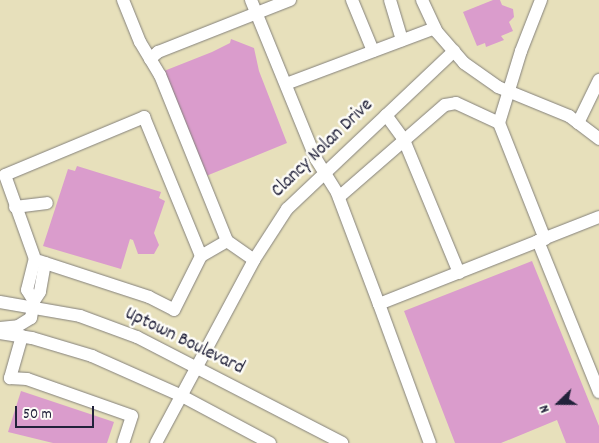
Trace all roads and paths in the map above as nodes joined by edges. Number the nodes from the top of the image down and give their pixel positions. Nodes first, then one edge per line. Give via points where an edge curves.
1 (122, 0) edge
2 (251, 0) edge
3 (352, 0) edge
4 (390, 0) edge
5 (422, 0) edge
6 (541, 0) edge
7 (286, 1) edge
8 (257, 13) junction
9 (435, 28) junction
10 (402, 40) junction
11 (373, 51) junction
12 (454, 51) junction
13 (150, 59) junction
14 (599, 80) edge
15 (286, 84) junction
16 (508, 91) junction
17 (594, 105) edge
18 (386, 115) junction
19 (499, 123) junction
20 (578, 123) junction
21 (599, 139) edge
22 (404, 140) junction
23 (324, 176) junction
24 (339, 197) junction
25 (47, 203) dead end
26 (15, 207) junction
27 (599, 217) edge
28 (542, 240) junction
29 (227, 241) junction
30 (201, 256) junction
31 (254, 260) junction
32 (40, 261) junction
33 (460, 273) junction
34 (0, 302) edge
35 (34, 304) junction
36 (380, 304) junction
37 (0, 328) edge
38 (0, 333) edge
39 (22, 336) junction
40 (194, 368) junction
41 (599, 392) edge
42 (180, 394) junction
43 (123, 443) edge
44 (156, 443) edge
45 (270, 443) edge
46 (342, 443) edge
47 (430, 443) edge

1 - 13 street
2 - 8 street
3 - 11 street
4 - 10 street
5 - 9 street
6 - 16 street
7 - 8 street
8 - 13 street via 158,52
8 - 15 street
9 - 10 street
9 - 12 street
10 - 11 street
11 - 15 street
12 - 16 street via 464,63
12 - 18 street, Clancy Nolan Drive
13 - 29 street
14 - 17 street
15 - 23 street
16 - 19 street
16 - 20 street via 569,116
17 - 20 street
18 - 22 street
18 - 23 street, Clancy Nolan Drive
19 - 22 street via 451,102
19 - 28 street
20 - 21 street
22 - 24 street
22 - 33 street
23 - 24 street
23 - 31 street, Clancy Nolan Drive via 286,209
24 - 36 street
25 - 26 street
26 - 30 street via 5,175 144,117
26 - 32 street
27 - 28 street
28 - 33 street
28 - 41 street
29 - 30 street
29 - 31 street
30 - 32 street via 174,310 149,298
31 - 40 street, Clancy Nolan Drive
32 - 35 street via 27,290
33 - 36 street
34 - 35 street, Uptown Boulevard
35 - 37 street via 31,318 18,326
35 - 40 street, Uptown Boulevard via 138,337
36 - 47 street
38 - 39 street
39 - 42 street via 92,356
39 - 43 street via 10,378 27,379 132,416
40 - 42 street, Clancy Nolan Drive
40 - 46 street, Uptown Boulevard
42 - 44 street, Clancy Nolan Drive
42 - 45 street

